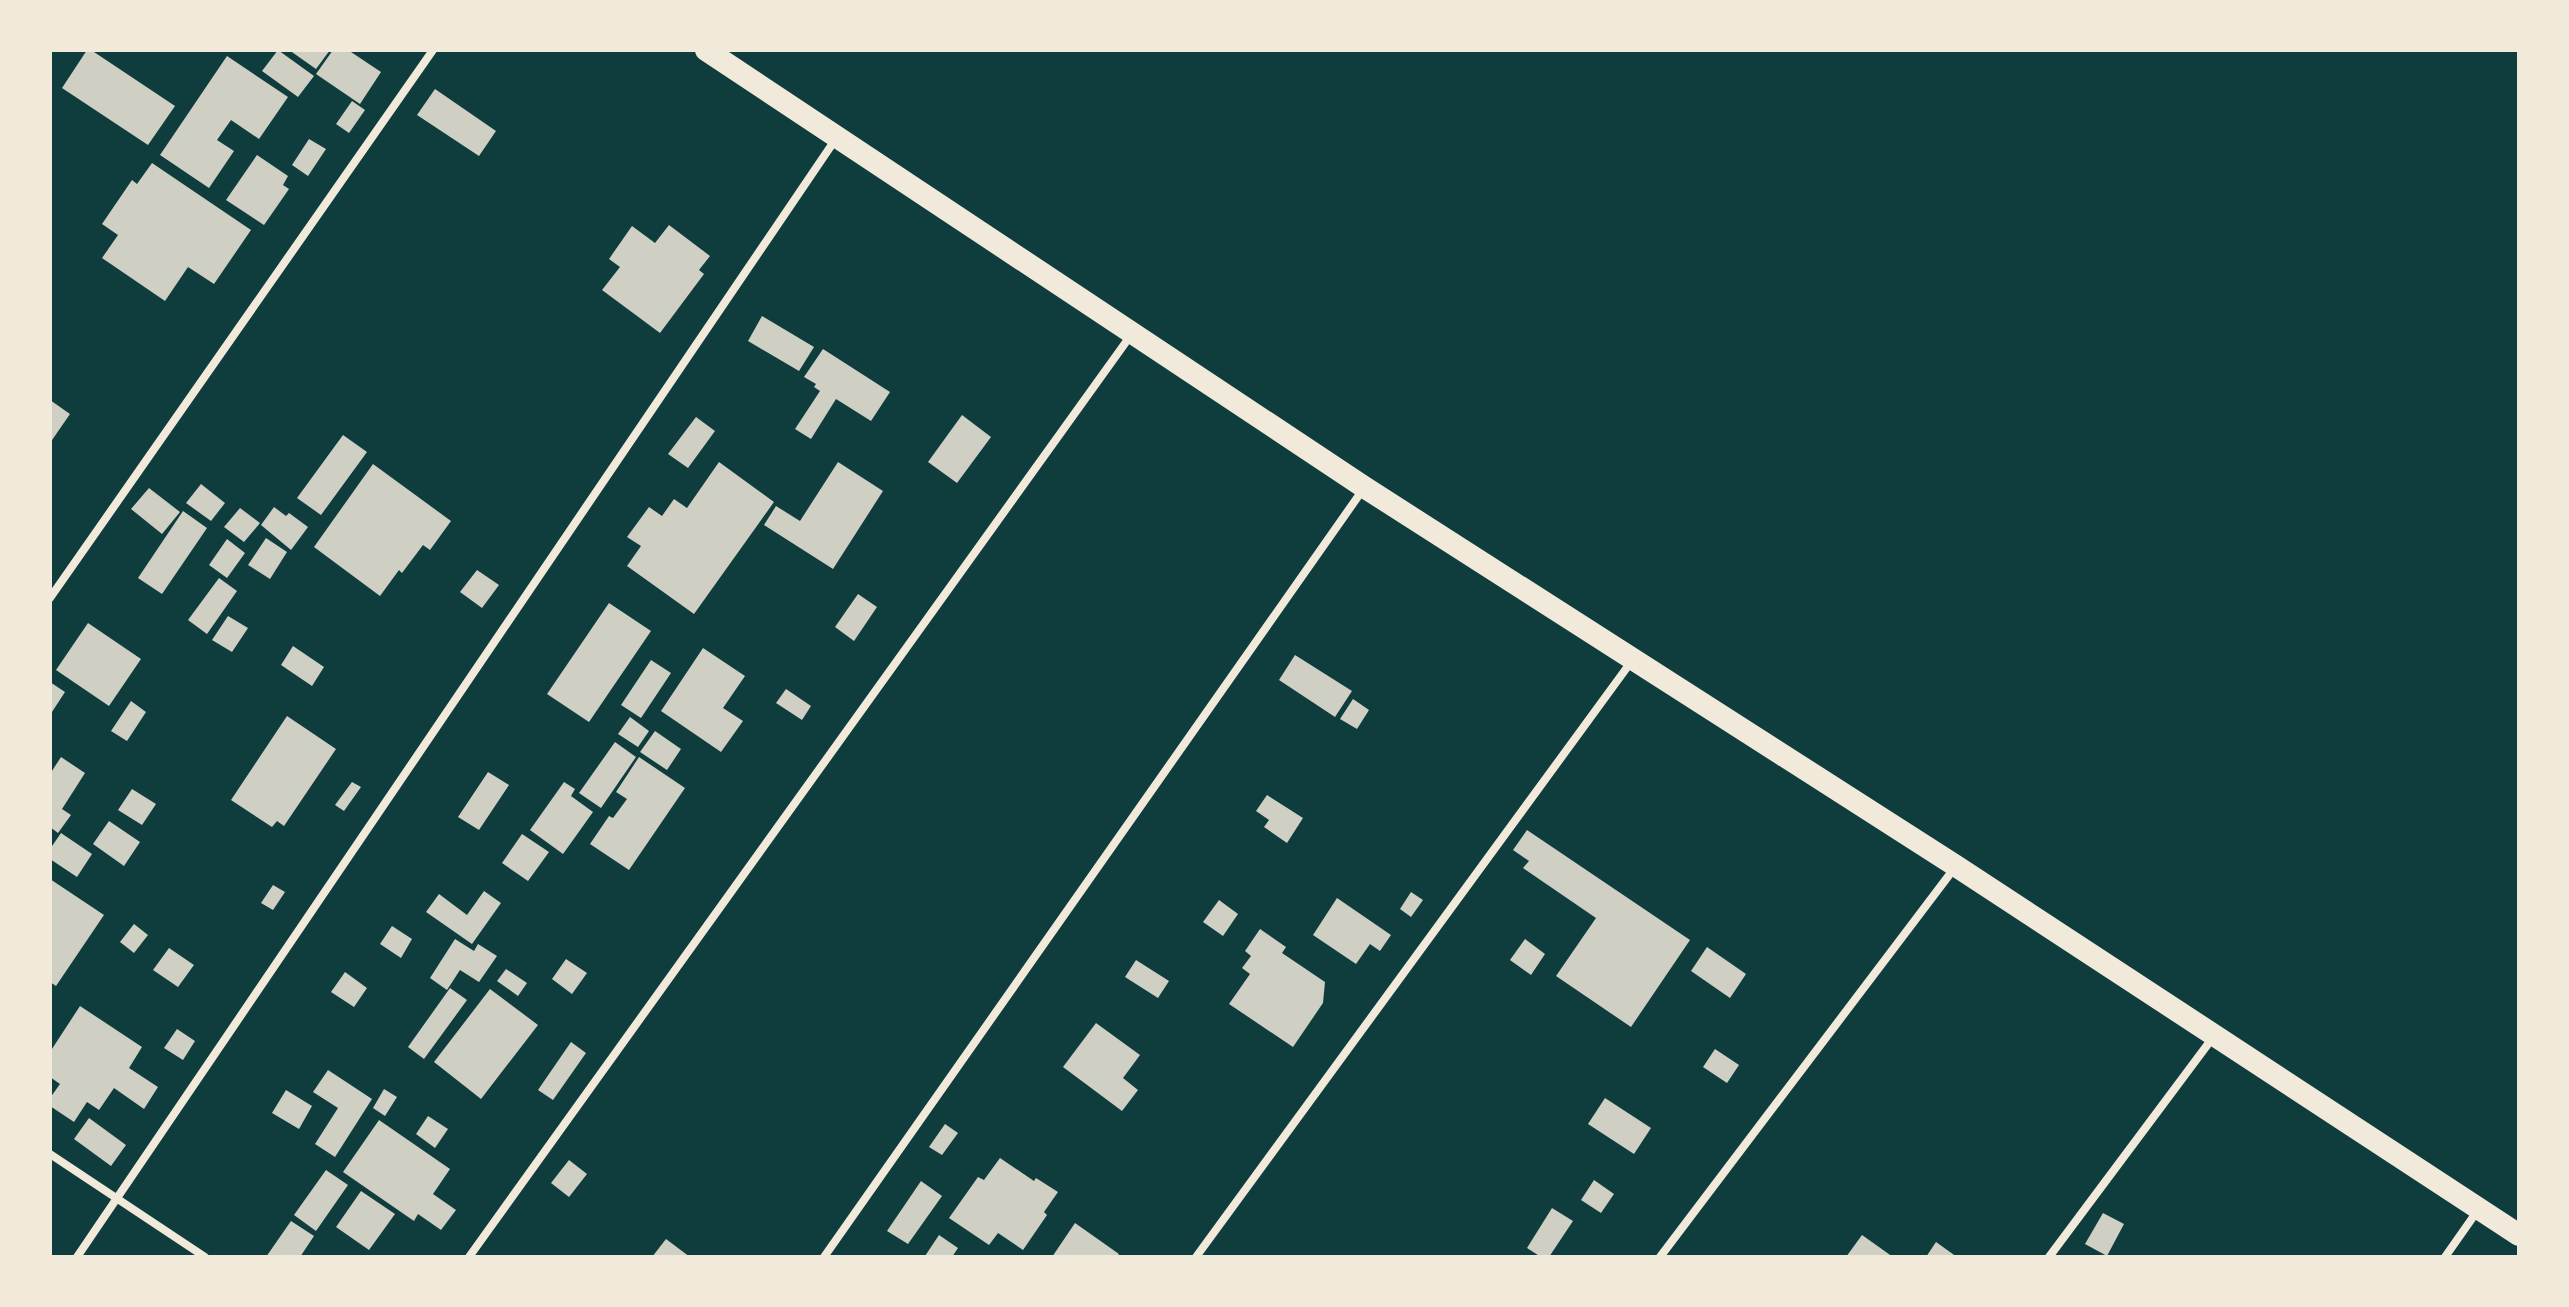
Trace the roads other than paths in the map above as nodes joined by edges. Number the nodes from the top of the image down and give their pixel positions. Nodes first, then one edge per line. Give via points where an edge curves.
1 (433, 50) edge
2 (706, 50) edge
3 (838, 136) junction
4 (1131, 334) junction
5 (1364, 487) junction
6 (50, 598) edge
7 (1634, 658) junction
8 (1956, 866) junction
9 (2214, 1036) junction
10 (50, 1154) edge
11 (117, 1199) junction
12 (2479, 1210) junction
13 (2519, 1235) edge
14 (77, 1257) edge
15 (205, 1257) edge
16 (469, 1257) edge
17 (824, 1257) edge
18 (1196, 1257) edge
19 (1660, 1257) edge
20 (2049, 1257) edge
21 (2445, 1257) edge

1 - 6 street
2 - 3 highway
3 - 4 highway
3 - 11 street
4 - 5 highway
4 - 16 street
5 - 7 highway
5 - 17 street
7 - 8 highway
7 - 18 street
8 - 9 highway
8 - 19 street
9 - 12 highway
9 - 20 street
10 - 11 street
11 - 14 street
11 - 15 street
12 - 13 highway
12 - 21 street

